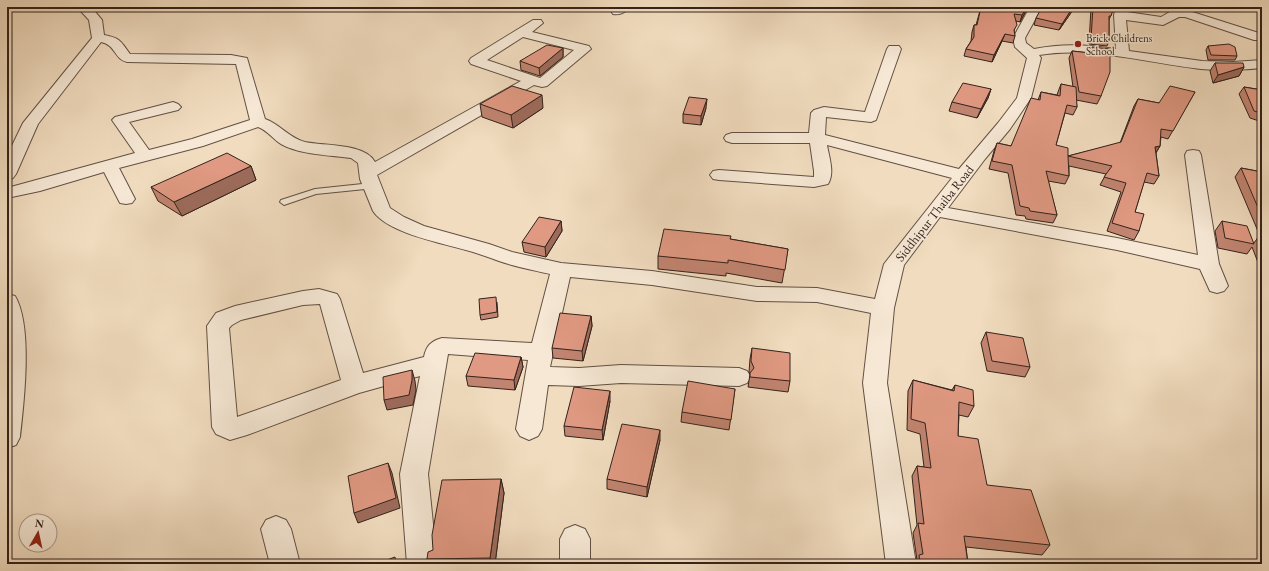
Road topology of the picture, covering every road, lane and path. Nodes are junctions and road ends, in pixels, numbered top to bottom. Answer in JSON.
{"nodes":[{"id":1,"x":83,"y":7,"type":"edge"},
{"id":2,"x":1036,"y":7,"type":"edge"},
{"id":3,"x":1184,"y":10,"type":"edge"},
{"id":4,"x":1121,"y":11,"type":"edge"},
{"id":5,"x":537,"y":23,"type":"dead end"},
{"id":6,"x":521,"y":33,"type":"junction"},
{"id":7,"x":1259,"y":37,"type":"dead end"},
{"id":8,"x":98,"y":38,"type":"junction"},
{"id":9,"x":894,"y":49,"type":"dead end"},
{"id":10,"x":1032,"y":53,"type":"junction"},
{"id":11,"x":1123,"y":53,"type":"junction"},
{"id":12,"x":1262,"y":64,"type":"edge"},
{"id":13,"x":539,"y":84,"type":"junction"},
{"id":14,"x":173,"y":107,"type":"dead end"},
{"id":15,"x":258,"y":122,"type":"junction"},
{"id":16,"x":732,"y":138,"type":"dead end"},
{"id":17,"x":817,"y":138,"type":"junction"},
{"id":18,"x":1193,"y":155,"type":"dead end"},
{"id":19,"x":145,"y":156,"type":"junction"},
{"id":20,"x":109,"y":165,"type":"junction"},
{"id":21,"x":7,"y":174,"type":"edge"},
{"id":22,"x":719,"y":175,"type":"dead end"},
{"id":23,"x":963,"y":175,"type":"junction"},
{"id":24,"x":370,"y":179,"type":"junction"},
{"id":25,"x":7,"y":193,"type":"edge"},
{"id":26,"x":126,"y":199,"type":"dead end"},
{"id":27,"x":284,"y":202,"type":"dead end"},
{"id":28,"x":936,"y":211,"type":"junction"},
{"id":29,"x":1209,"y":264,"type":"junction"},
{"id":30,"x":561,"y":270,"type":"junction"},
{"id":31,"x":1217,"y":286,"type":"dead end"},
{"id":32,"x":883,"y":308,"type":"junction"},
{"id":33,"x":9,"y":313,"type":"edge"},
{"id":34,"x":541,"y":352,"type":"junction"},
{"id":35,"x":433,"y":364,"type":"junction"},
{"id":36,"x":538,"y":376,"type":"junction"},
{"id":37,"x":739,"y":377,"type":"dead end"},
{"id":38,"x":354,"y":385,"type":"junction"},
{"id":39,"x":529,"y":429,"type":"dead end"},
{"id":40,"x":7,"y":437,"type":"edge"},
{"id":41,"x":276,"y":529,"type":"dead end"},
{"id":42,"x":285,"y":564,"type":"edge"},
{"id":43,"x":422,"y":564,"type":"edge"},
{"id":44,"x":901,"y":564,"type":"edge"}],
"edges":[{"from":1,"to":8,"type":"street"},
{"from":2,"to":10,"type":"street"},
{"from":3,"to":4,"type":"street"},
{"from":3,"to":7,"type":"street"},
{"from":4,"to":11,"type":"street"},
{"from":5,"to":6,"type":"street"},
{"from":6,"to":13,"type":"street"},
{"from":6,"to":13,"type":"street"},
{"from":8,"to":15,"type":"street"},
{"from":8,"to":21,"type":"street"},
{"from":9,"to":17,"type":"street"},
{"from":10,"to":11,"type":"street"},
{"from":10,"to":23,"type":"street","name":"Siddhipur Thaiba Road"},
{"from":11,"to":12,"type":"street"},
{"from":13,"to":24,"type":"street"},
{"from":14,"to":19,"type":"street"},
{"from":15,"to":19,"type":"street"},
{"from":15,"to":24,"type":"street"},
{"from":16,"to":17,"type":"street"},
{"from":17,"to":22,"type":"street"},
{"from":17,"to":23,"type":"street"},
{"from":18,"to":29,"type":"street"},
{"from":19,"to":20,"type":"street"},
{"from":20,"to":25,"type":"street"},
{"from":20,"to":26,"type":"street"},
{"from":23,"to":28,"type":"street","name":"Siddhipur Thaiba Road"},
{"from":24,"to":27,"type":"lane"},
{"from":24,"to":30,"type":"street"},
{"from":28,"to":29,"type":"street"},
{"from":28,"to":32,"type":"street","name":"Siddhipur Thaiba Road"},
{"from":29,"to":31,"type":"street"},
{"from":30,"to":32,"type":"street"},
{"from":30,"to":34,"type":"street"},
{"from":32,"to":44,"type":"street","name":"Siddhipur Thaiba Road"},
{"from":33,"to":40,"type":"street"},
{"from":34,"to":35,"type":"street"},
{"from":34,"to":36,"type":"street"},
{"from":35,"to":38,"type":"street"},
{"from":35,"to":43,"type":"street"},
{"from":36,"to":37,"type":"street"},
{"from":36,"to":39,"type":"street"},
{"from":38,"to":38,"type":"street"},
{"from":41,"to":42,"type":"street"}]}
